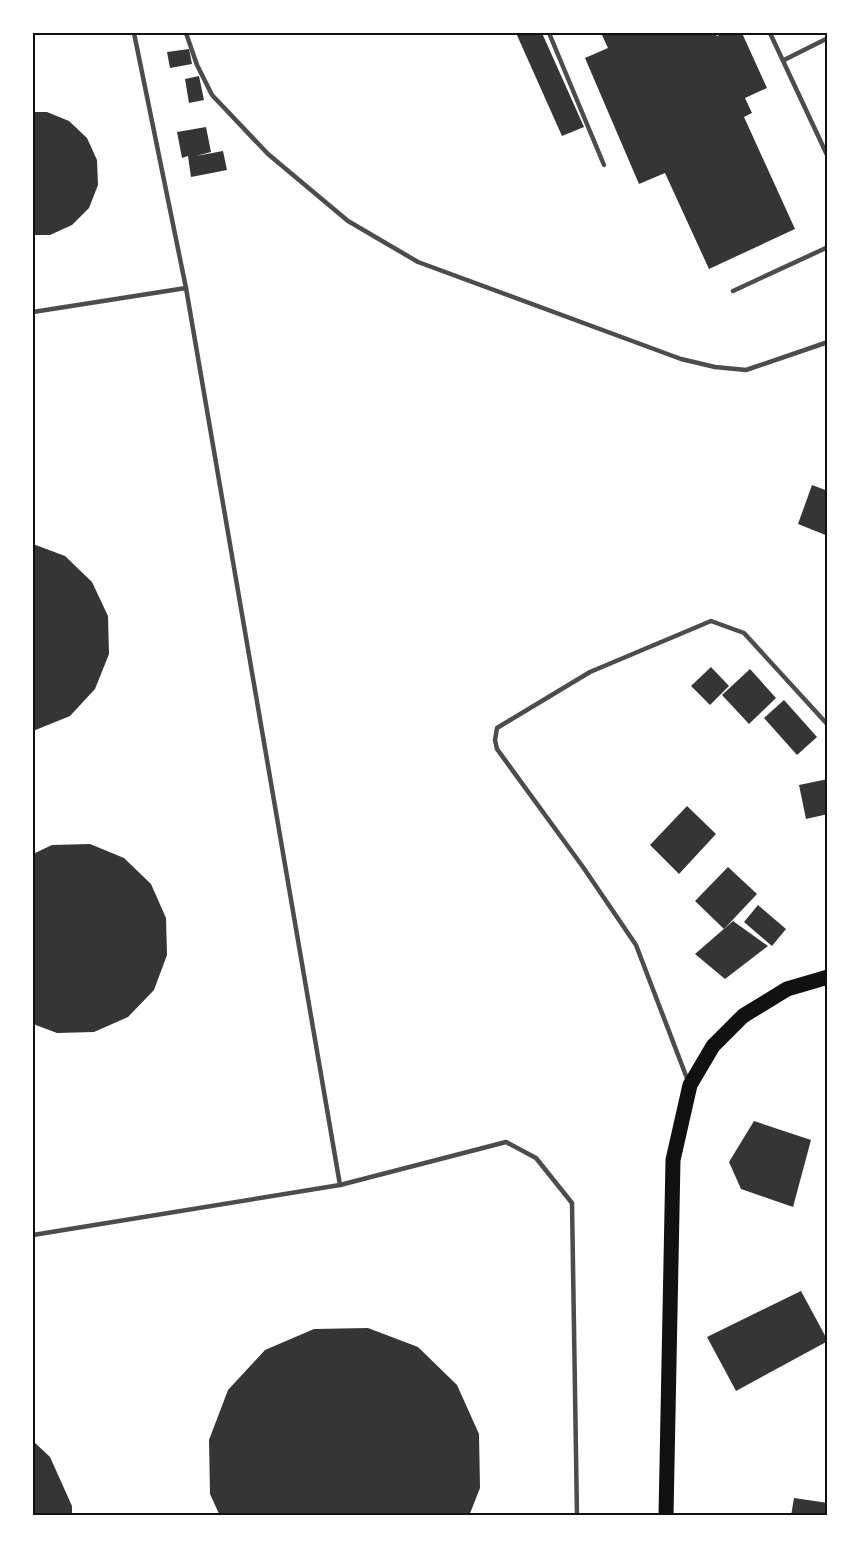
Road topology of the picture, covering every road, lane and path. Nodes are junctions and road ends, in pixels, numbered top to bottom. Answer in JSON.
{"nodes":[{"id":1,"x":134,"y":33,"type":"edge"},
{"id":2,"x":186,"y":33,"type":"edge"},
{"id":3,"x":549,"y":33,"type":"edge"},
{"id":4,"x":770,"y":33,"type":"edge"},
{"id":5,"x":828,"y":38,"type":"edge"},
{"id":6,"x":784,"y":60,"type":"junction"},
{"id":7,"x":828,"y":157,"type":"edge"},
{"id":8,"x":604,"y":165,"type":"dead end"},
{"id":9,"x":828,"y":248,"type":"edge"},
{"id":10,"x":186,"y":288,"type":"junction"},
{"id":11,"x":733,"y":291,"type":"dead end"},
{"id":12,"x":33,"y":312,"type":"edge"},
{"id":13,"x":828,"y":342,"type":"edge"},
{"id":14,"x":828,"y":725,"type":"edge"},
{"id":15,"x":828,"y":977,"type":"edge"},
{"id":16,"x":690,"y":1085,"type":"junction"},
{"id":17,"x":340,"y":1185,"type":"junction"},
{"id":18,"x":33,"y":1235,"type":"edge"},
{"id":19,"x":577,"y":1516,"type":"edge"},
{"id":20,"x":666,"y":1516,"type":"edge"}],
"edges":[{"from":1,"to":10,"type":"lane"},
{"from":2,"to":13,"type":"lane"},
{"from":3,"to":8,"type":"lane"},
{"from":4,"to":6,"type":"lane"},
{"from":5,"to":6,"type":"lane"},
{"from":6,"to":7,"type":"lane"},
{"from":9,"to":11,"type":"lane"},
{"from":10,"to":12,"type":"lane"},
{"from":10,"to":17,"type":"lane"},
{"from":14,"to":16,"type":"lane"},
{"from":15,"to":16,"type":"main road"},
{"from":16,"to":20,"type":"main road"},
{"from":17,"to":18,"type":"lane"},
{"from":17,"to":19,"type":"lane"}]}
